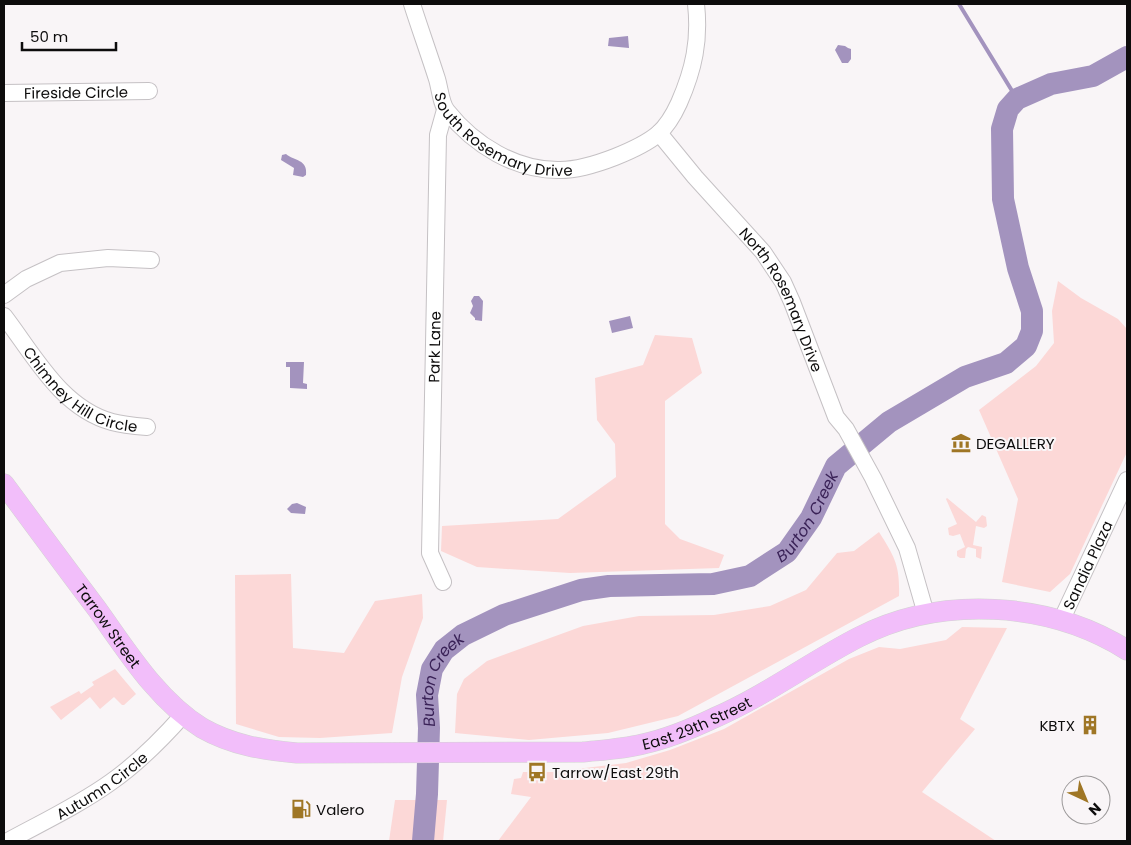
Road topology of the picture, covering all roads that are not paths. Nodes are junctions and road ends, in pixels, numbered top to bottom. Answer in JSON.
{"nodes":[{"id":1,"x":412,"y":4,"type":"edge"},
{"id":2,"x":696,"y":4,"type":"edge"},
{"id":3,"x":149,"y":92,"type":"dead end"},
{"id":4,"x":4,"y":93,"type":"edge"},
{"id":5,"x":445,"y":110,"type":"junction"},
{"id":6,"x":659,"y":133,"type":"junction"},
{"id":7,"x":151,"y":260,"type":"dead end"},
{"id":8,"x":4,"y":295,"type":"edge"},
{"id":9,"x":4,"y":316,"type":"edge"},
{"id":10,"x":147,"y":427,"type":"dead end"},
{"id":11,"x":1127,"y":480,"type":"edge"},
{"id":12,"x":4,"y":484,"type":"edge"},
{"id":13,"x":443,"y":582,"type":"dead end"},
{"id":14,"x":926,"y":614,"type":"junction"},
{"id":15,"x":1060,"y":621,"type":"junction"},
{"id":16,"x":1127,"y":650,"type":"edge"},
{"id":17,"x":184,"y":714,"type":"junction"},
{"id":18,"x":237,"y":743,"type":"joint"},
{"id":19,"x":8,"y":841,"type":"edge"}],
"edges":[{"from":1,"to":5,"type":"street","name":"South Rosemary Drive"},
{"from":2,"to":6,"type":"street"},
{"from":3,"to":4,"type":"street","name":"Fireside Circle"},
{"from":5,"to":6,"type":"street","name":"South Rosemary Drive"},
{"from":5,"to":13,"type":"street","name":"Park Lane"},
{"from":6,"to":14,"type":"street","name":"North Rosemary Drive"},
{"from":7,"to":8,"type":"street"},
{"from":9,"to":10,"type":"street","name":"Chimney Hill Circle"},
{"from":11,"to":15,"type":"street","name":"Sandia Plaza"},
{"from":12,"to":17,"type":"main road","name":"Tarrow Street"},
{"from":14,"to":15,"type":"main road","name":"East 29th Street"},
{"from":14,"to":18,"type":"main road","name":"East 29th Street"},
{"from":15,"to":16,"type":"main road","name":"East 29th Street"},
{"from":17,"to":18,"type":"main road","name":"Tarrow Street"},
{"from":17,"to":19,"type":"street","name":"Autumn Circle"}]}
